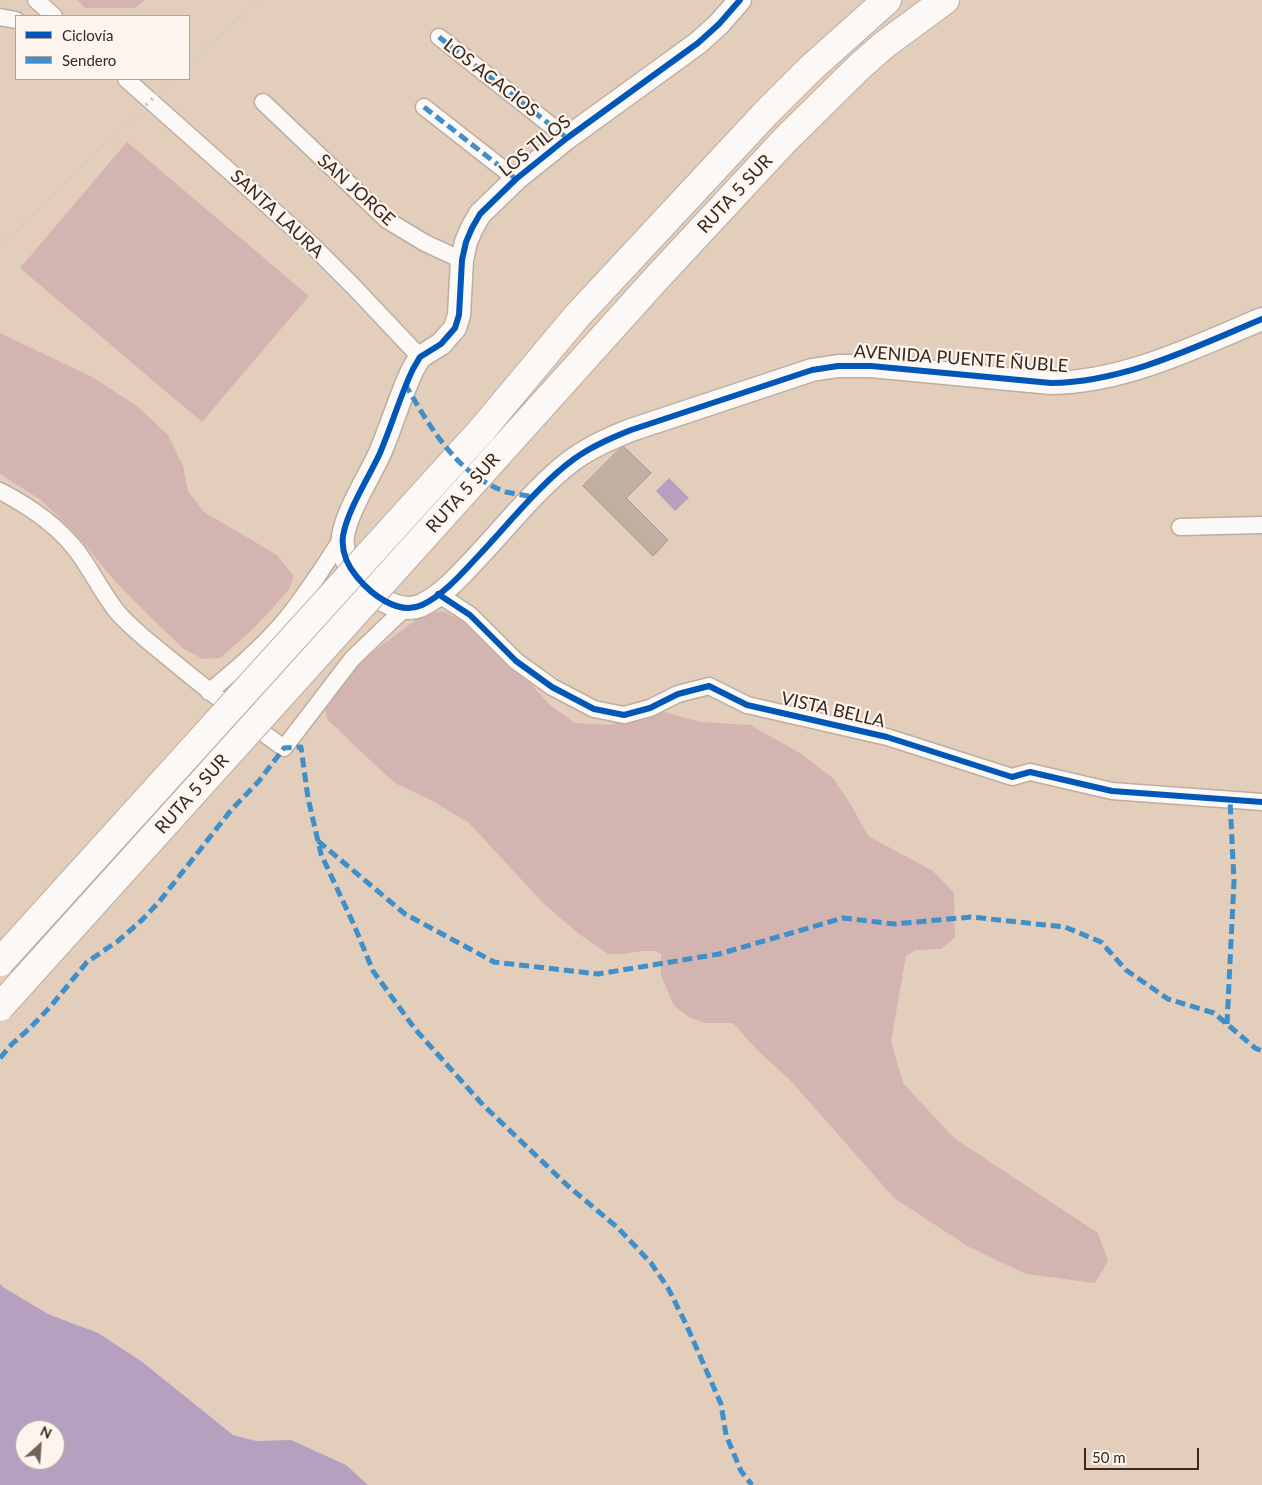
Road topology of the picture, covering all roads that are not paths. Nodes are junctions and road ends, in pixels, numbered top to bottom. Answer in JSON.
{"nodes":[{"id":1,"x":36,"y":0,"type":"edge"},
{"id":2,"x":887,"y":0,"type":"edge"},
{"id":3,"x":945,"y":0,"type":"edge"},
{"id":4,"x":736,"y":1,"type":"edge"},
{"id":5,"x":53,"y":15,"type":"edge"},
{"id":6,"x":0,"y":17,"type":"edge"},
{"id":7,"x":15,"y":20,"type":"edge"},
{"id":8,"x":439,"y":37,"type":"dead end"},
{"id":9,"x":127,"y":80,"type":"edge"},
{"id":10,"x":263,"y":102,"type":"dead end"},
{"id":11,"x":424,"y":106,"type":"dead end"},
{"id":12,"x":567,"y":138,"type":"junction"},
{"id":13,"x":516,"y":179,"type":"junction"},
{"id":14,"x":462,"y":260,"type":"junction"},
{"id":15,"x":1262,"y":319,"type":"edge"},
{"id":16,"x":420,"y":357,"type":"junction"},
{"id":17,"x":0,"y":491,"type":"edge"},
{"id":18,"x":1262,"y":525,"type":"edge"},
{"id":19,"x":1180,"y":527,"type":"dead end"},
{"id":20,"x":343,"y":537,"type":"junction"},
{"id":21,"x":438,"y":594,"type":"junction"},
{"id":22,"x":405,"y":608,"type":"junction"},
{"id":23,"x":209,"y":692,"type":"junction"},
{"id":24,"x":1262,"y":802,"type":"edge"},
{"id":25,"x":0,"y":962,"type":"edge"},
{"id":26,"x":0,"y":1007,"type":"edge"}],
"edges":[{"from":1,"to":5,"type":"street"},
{"from":2,"to":25,"type":"highway","name":"RUTA 5 SUR","bridge":true},
{"from":3,"to":26,"type":"highway","name":"RUTA 5 SUR","bridge":true},
{"from":4,"to":12,"type":"street","name":"LOS TILOS"},
{"from":6,"to":7,"type":"street"},
{"from":8,"to":12,"type":"street","name":"LOS ACACIOS"},
{"from":9,"to":16,"type":"street","name":"SANTA LAURA"},
{"from":10,"to":14,"type":"street","name":"SAN JORGE"},
{"from":11,"to":13,"type":"street"},
{"from":12,"to":13,"type":"street","name":"LOS TILOS"},
{"from":13,"to":14,"type":"street","name":"LOS TILOS"},
{"from":14,"to":16,"type":"street","name":"LOS TILOS"},
{"from":15,"to":21,"type":"street","name":"AVENIDA PUENTE ÑUBLE"},
{"from":16,"to":20,"type":"street"},
{"from":17,"to":23,"type":"street"},
{"from":18,"to":19,"type":"street"},
{"from":20,"to":22,"type":"street"},
{"from":20,"to":23,"type":"street"},
{"from":21,"to":22,"type":"street","name":"AVENIDA PUENTE ÑUBLE"},
{"from":21,"to":24,"type":"street","name":"VISTA BELLA"},
{"from":22,"to":23,"type":"street"}]}
